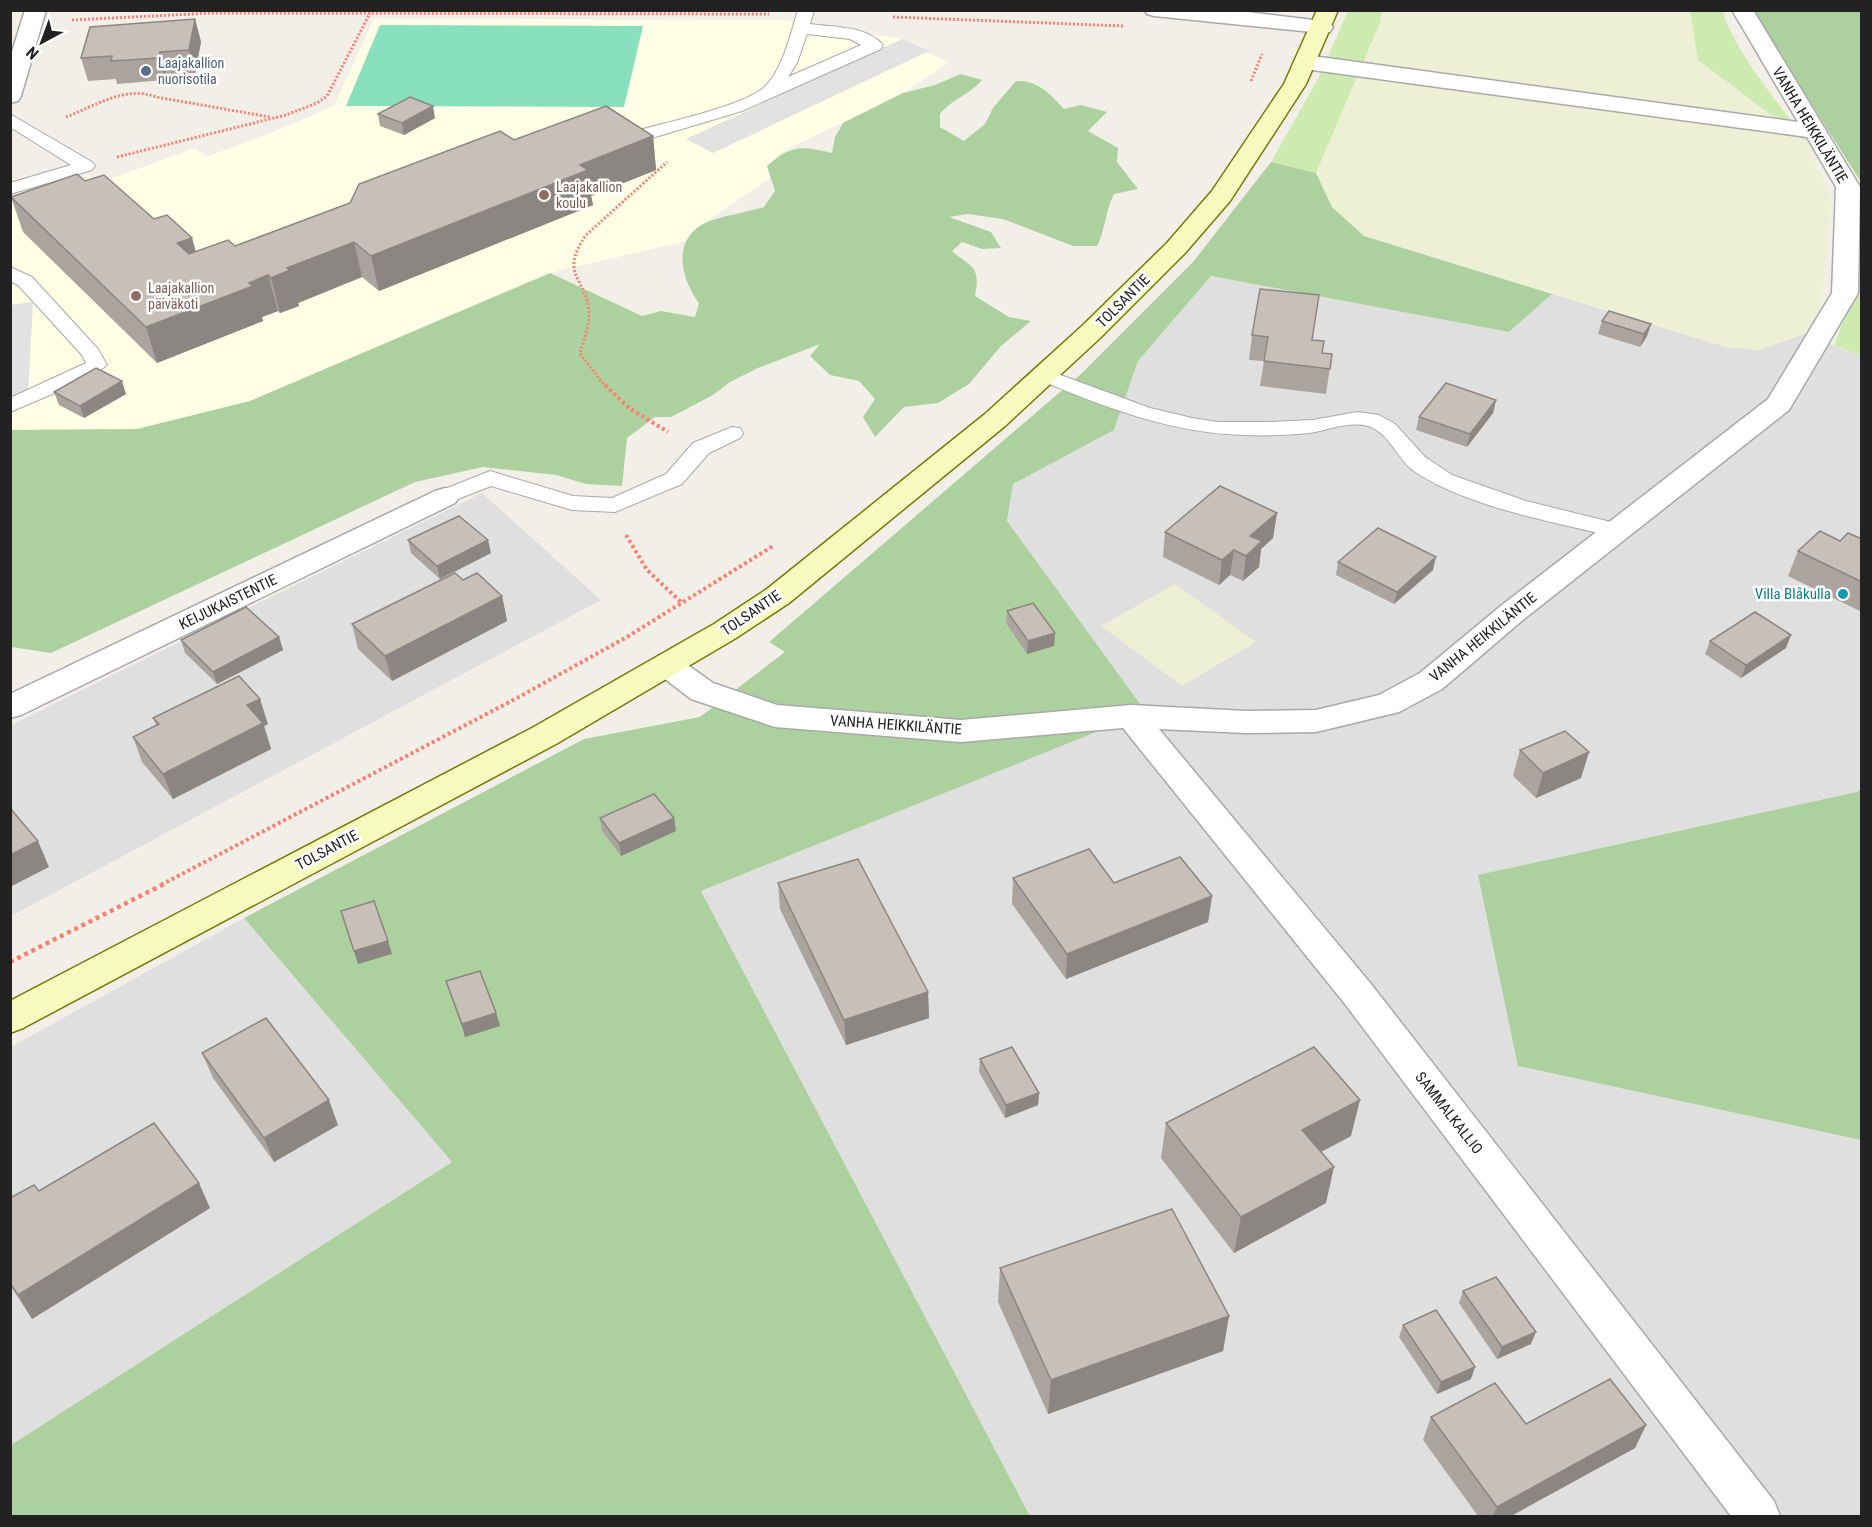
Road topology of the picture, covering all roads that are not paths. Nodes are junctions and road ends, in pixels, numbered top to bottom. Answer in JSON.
{"nodes":[{"id":1,"x":1154,"y":10,"type":"edge"},
{"id":2,"x":1742,"y":10,"type":"edge"},
{"id":3,"x":35,"y":16,"type":"edge"},
{"id":4,"x":803,"y":17,"type":"edge"},
{"id":5,"x":1325,"y":19,"type":"edge"},
{"id":6,"x":1305,"y":62,"type":"junction"},
{"id":7,"x":769,"y":92,"type":"junction"},
{"id":8,"x":10,"y":96,"type":"edge"},
{"id":9,"x":10,"y":119,"type":"edge"},
{"id":10,"x":1813,"y":131,"type":"junction"},
{"id":11,"x":646,"y":134,"type":"edge"},
{"id":12,"x":10,"y":189,"type":"edge"},
{"id":13,"x":10,"y":273,"type":"edge"},
{"id":14,"x":1044,"y":375,"type":"junction"},
{"id":15,"x":10,"y":406,"type":"edge"},
{"id":16,"x":732,"y":433,"type":"dead end"},
{"id":17,"x":445,"y":497,"type":"joint"},
{"id":18,"x":1619,"y":531,"type":"junction"},
{"id":19,"x":668,"y":665,"type":"junction"},
{"id":20,"x":10,"y":707,"type":"edge"},
{"id":21,"x":1131,"y":716,"type":"junction"},
{"id":22,"x":10,"y":1018,"type":"edge"},
{"id":23,"x":1758,"y":1516,"type":"edge"}],
"edges":[{"from":1,"to":5,"type":"street"},
{"from":2,"to":10,"type":"street","name":"VANHA HEIKKILÄNTIE"},
{"from":3,"to":8,"type":"street"},
{"from":4,"to":7,"type":"lane"},
{"from":4,"to":7,"type":"lane"},
{"from":5,"to":6,"type":"street","name":"TOLSANTIE"},
{"from":6,"to":10,"type":"street"},
{"from":6,"to":14,"type":"street","name":"TOLSANTIE"},
{"from":7,"to":11,"type":"lane"},
{"from":9,"to":12,"type":"lane"},
{"from":10,"to":18,"type":"street","name":"VANHA HEIKKILÄNTIE"},
{"from":13,"to":15,"type":"lane"},
{"from":14,"to":18,"type":"lane"},
{"from":14,"to":19,"type":"street","name":"TOLSANTIE"},
{"from":16,"to":17,"type":"lane"},
{"from":17,"to":20,"type":"street","name":"KEIJUKAISTENTIE"},
{"from":18,"to":21,"type":"street","name":"VANHA HEIKKILÄNTIE"},
{"from":19,"to":21,"type":"street","name":"VANHA HEIKKILÄNTIE"},
{"from":19,"to":22,"type":"street","name":"TOLSANTIE"},
{"from":21,"to":23,"type":"street","name":"SAMMALKALLIO"}]}
